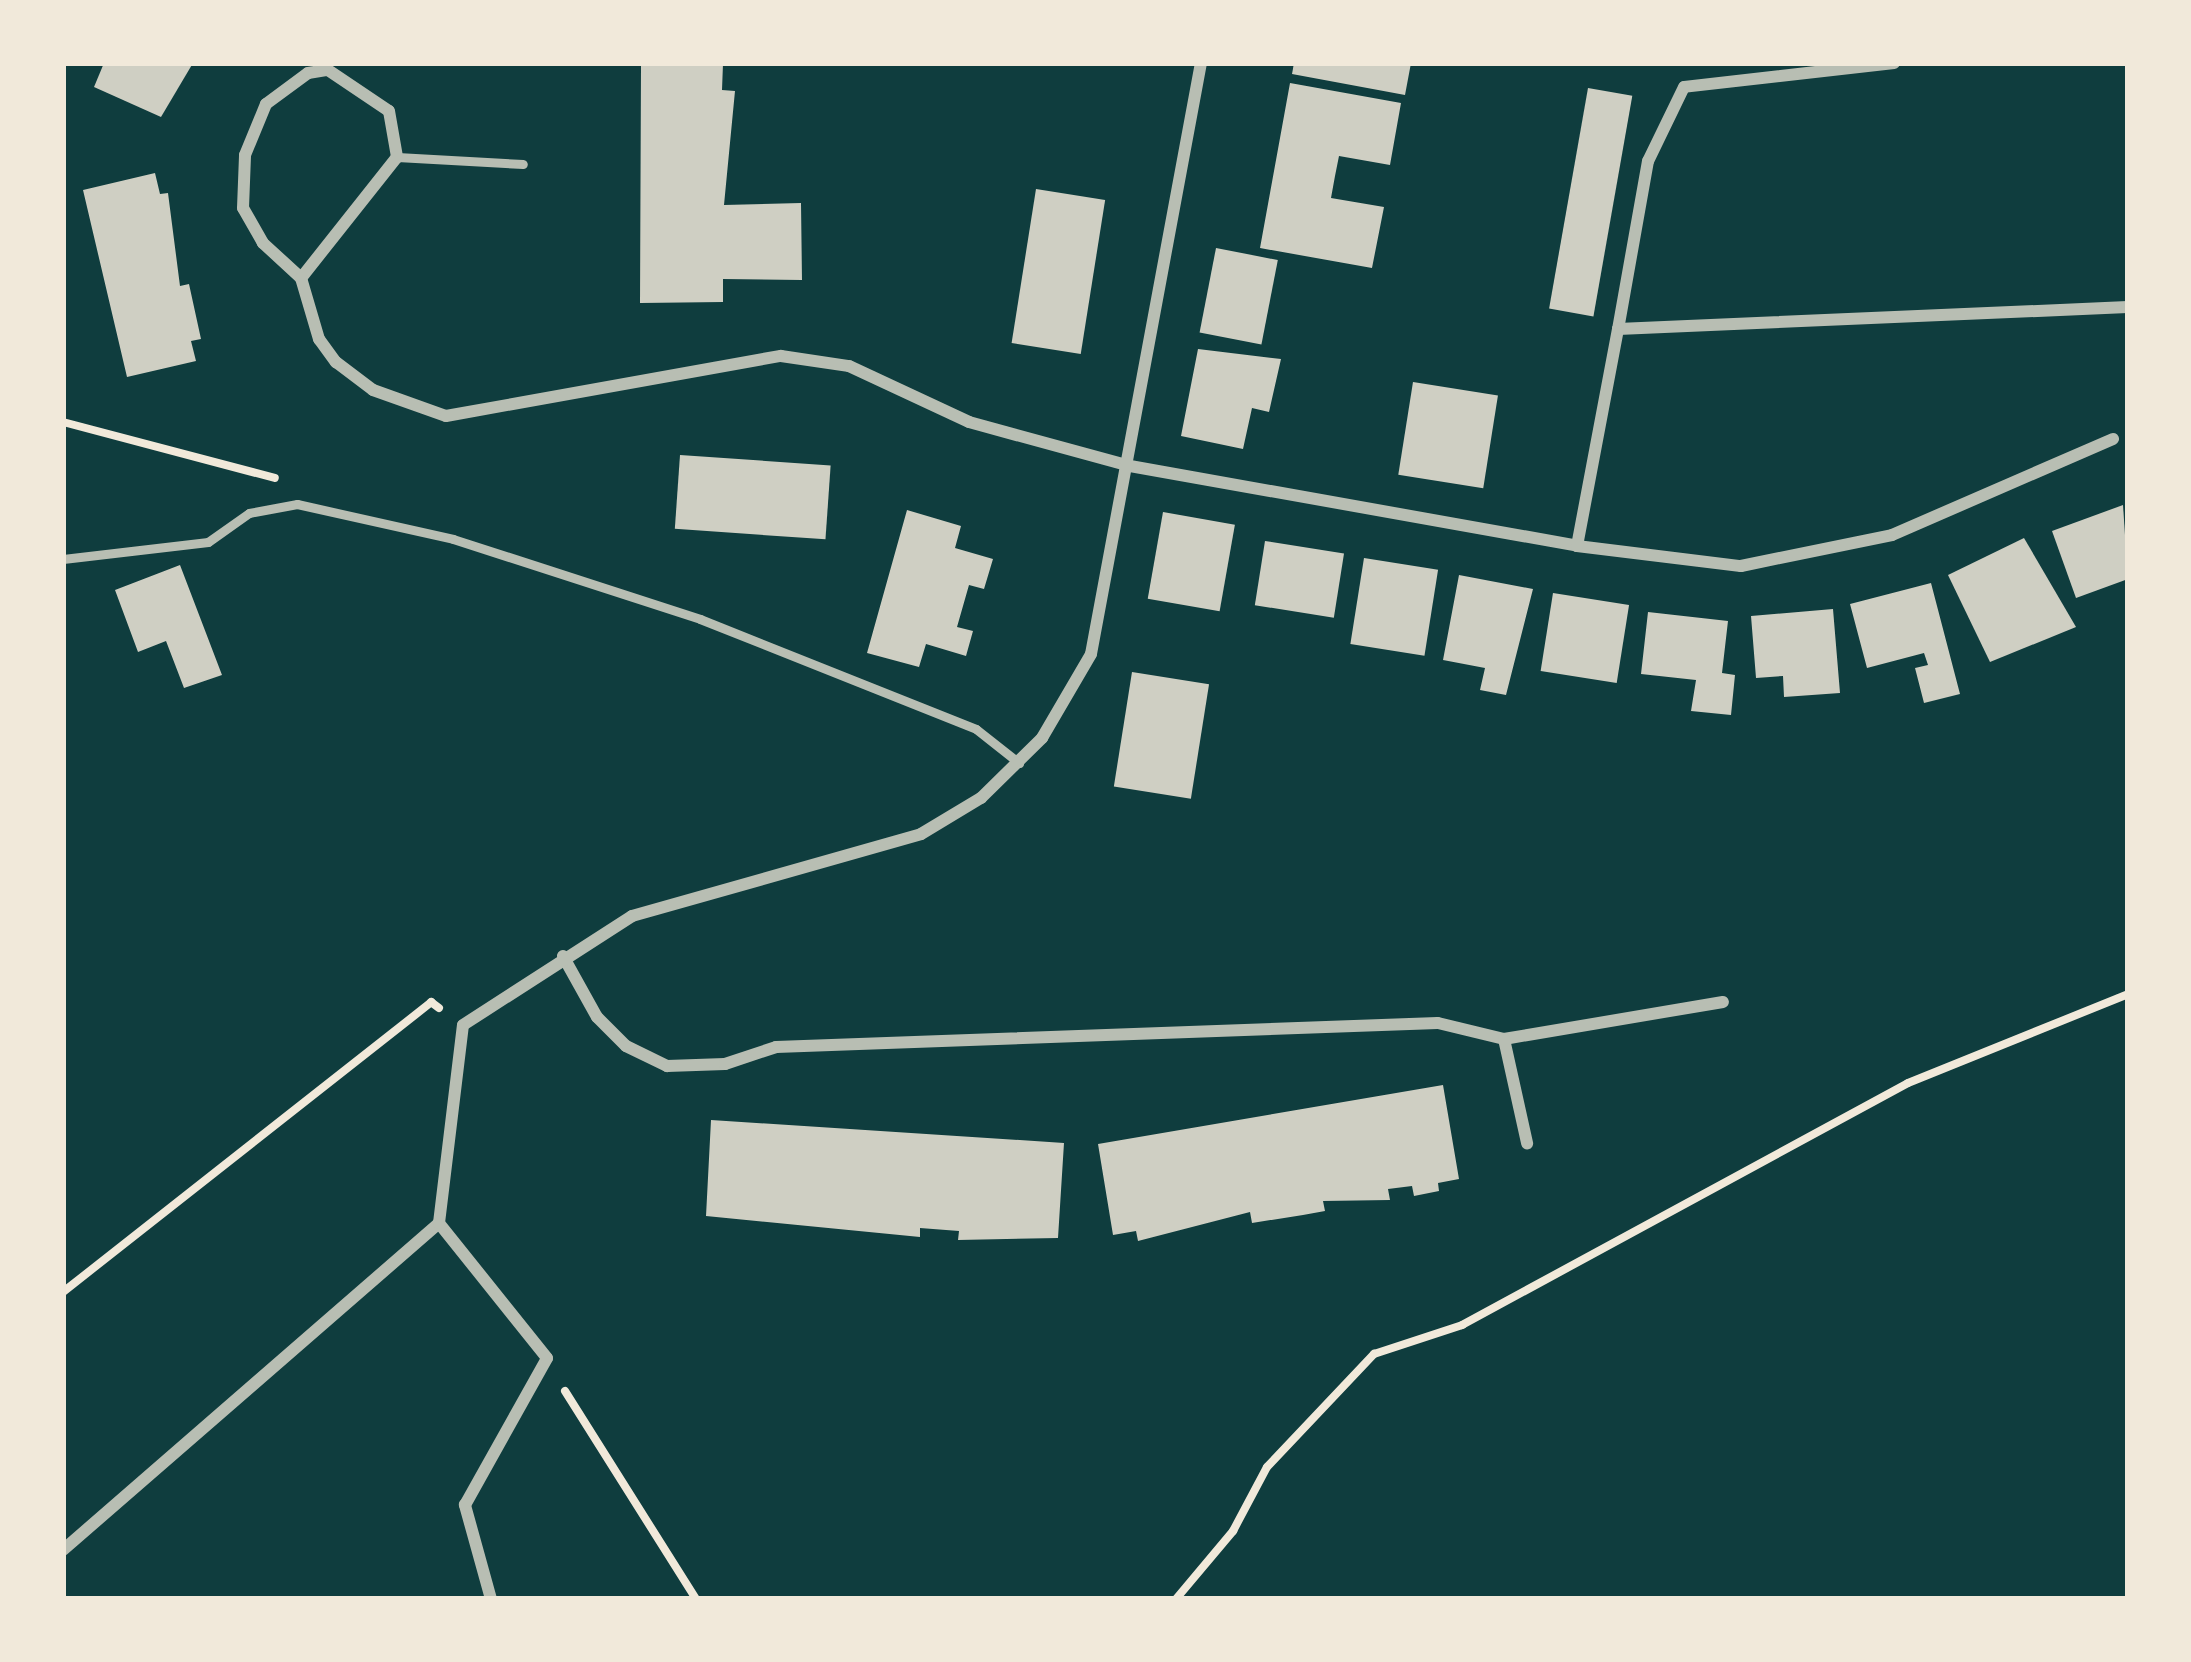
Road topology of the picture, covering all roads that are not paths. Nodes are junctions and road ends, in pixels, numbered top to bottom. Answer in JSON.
{"nodes":[{"id":1,"x":1201,"y":63,"type":"edge"},
{"id":2,"x":1894,"y":63,"type":"edge"},
{"id":3,"x":308,"y":68,"type":"edge"},
{"id":4,"x":397,"y":157,"type":"junction"},
{"id":5,"x":523,"y":164,"type":"dead end"},
{"id":6,"x":301,"y":278,"type":"junction"},
{"id":7,"x":2128,"y":307,"type":"edge"},
{"id":8,"x":1618,"y":329,"type":"junction"},
{"id":9,"x":2113,"y":439,"type":"dead end"},
{"id":10,"x":1130,"y":466,"type":"junction"},
{"id":11,"x":1577,"y":546,"type":"junction"},
{"id":12,"x":63,"y":559,"type":"edge"},
{"id":13,"x":1019,"y":764,"type":"junction"},
{"id":14,"x":563,"y":956,"type":"junction"},
{"id":15,"x":1723,"y":1002,"type":"dead end"},
{"id":16,"x":1504,"y":1039,"type":"junction"},
{"id":17,"x":1527,"y":1143,"type":"dead end"},
{"id":18,"x":439,"y":1223,"type":"junction"},
{"id":19,"x":63,"y":1550,"type":"edge"},
{"id":20,"x":491,"y":1599,"type":"edge"}],
"edges":[{"from":1,"to":10,"type":"street"},
{"from":2,"to":8,"type":"street"},
{"from":3,"to":4,"type":"street"},
{"from":3,"to":6,"type":"street"},
{"from":4,"to":5,"type":"lane"},
{"from":4,"to":6,"type":"street"},
{"from":6,"to":10,"type":"street"},
{"from":7,"to":8,"type":"street"},
{"from":8,"to":11,"type":"street"},
{"from":9,"to":11,"type":"street"},
{"from":10,"to":11,"type":"street"},
{"from":10,"to":13,"type":"street"},
{"from":12,"to":13,"type":"lane"},
{"from":13,"to":14,"type":"street"},
{"from":14,"to":16,"type":"street"},
{"from":14,"to":18,"type":"street"},
{"from":15,"to":16,"type":"street"},
{"from":16,"to":17,"type":"street"},
{"from":18,"to":19,"type":"street"},
{"from":18,"to":20,"type":"street"}]}
